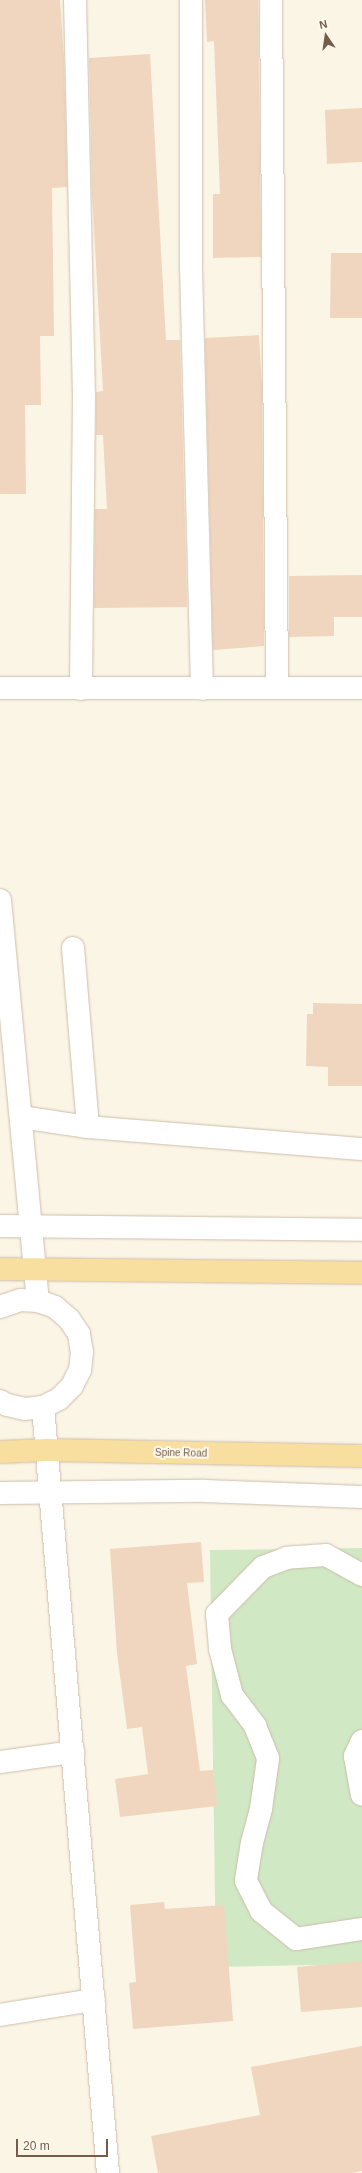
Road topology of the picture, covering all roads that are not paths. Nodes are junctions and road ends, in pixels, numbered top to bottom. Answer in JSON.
{"nodes":[{"id":1,"x":75,"y":0,"type":"edge"},
{"id":2,"x":192,"y":0,"type":"edge"},
{"id":3,"x":271,"y":0,"type":"edge"},
{"id":4,"x":0,"y":688,"type":"edge"},
{"id":5,"x":277,"y":688,"type":"junction"},
{"id":6,"x":362,"y":688,"type":"edge"},
{"id":7,"x":81,"y":689,"type":"junction"},
{"id":8,"x":202,"y":689,"type":"junction"},
{"id":9,"x":0,"y":900,"type":"edge"},
{"id":10,"x":73,"y":948,"type":"dead end"},
{"id":11,"x":6,"y":1023,"type":"edge"},
{"id":12,"x":21,"y":1117,"type":"junction"},
{"id":13,"x":88,"y":1127,"type":"junction"},
{"id":14,"x":362,"y":1149,"type":"edge"},
{"id":15,"x":0,"y":1226,"type":"edge"},
{"id":16,"x":30,"y":1226,"type":"junction"},
{"id":17,"x":362,"y":1230,"type":"edge"},
{"id":18,"x":35,"y":1268,"type":"junction"},
{"id":19,"x":0,"y":1269,"type":"edge"},
{"id":20,"x":362,"y":1274,"type":"edge"},
{"id":21,"x":38,"y":1301,"type":"junction"},
{"id":22,"x":0,"y":1307,"type":"edge"},
{"id":23,"x":0,"y":1401,"type":"edge"},
{"id":24,"x":43,"y":1407,"type":"junction"},
{"id":25,"x":47,"y":1450,"type":"junction"},
{"id":26,"x":0,"y":1452,"type":"edge"},
{"id":27,"x":362,"y":1456,"type":"edge"},
{"id":28,"x":50,"y":1492,"type":"junction"},
{"id":29,"x":0,"y":1493,"type":"edge"},
{"id":30,"x":362,"y":1497,"type":"edge"},
{"id":31,"x":362,"y":1575,"type":"edge"},
{"id":32,"x":362,"y":1741,"type":"edge"},
{"id":33,"x":73,"y":1752,"type":"junction"},
{"id":34,"x":0,"y":1762,"type":"edge"},
{"id":35,"x":362,"y":1794,"type":"edge"},
{"id":36,"x":362,"y":1929,"type":"edge"},
{"id":37,"x":94,"y":2000,"type":"junction"},
{"id":38,"x":0,"y":2014,"type":"edge"},
{"id":39,"x":108,"y":2173,"type":"edge"}],
"edges":[{"from":1,"to":7,"type":"street"},
{"from":2,"to":8,"type":"street"},
{"from":3,"to":5,"type":"street"},
{"from":4,"to":7,"type":"street"},
{"from":5,"to":6,"type":"street"},
{"from":5,"to":8,"type":"street"},
{"from":7,"to":8,"type":"street"},
{"from":9,"to":11,"type":"street"},
{"from":10,"to":13,"type":"street"},
{"from":11,"to":12,"type":"street"},
{"from":12,"to":13,"type":"street"},
{"from":12,"to":16,"type":"street"},
{"from":13,"to":14,"type":"street"},
{"from":15,"to":16,"type":"street"},
{"from":16,"to":17,"type":"street"},
{"from":16,"to":18,"type":"street"},
{"from":18,"to":19,"type":"main road"},
{"from":18,"to":20,"type":"main road"},
{"from":18,"to":21,"type":"street"},
{"from":21,"to":22,"type":"street"},
{"from":21,"to":24,"type":"street"},
{"from":23,"to":24,"type":"street"},
{"from":24,"to":25,"type":"street"},
{"from":25,"to":26,"type":"main road","name":"Spine Road"},
{"from":25,"to":27,"type":"main road","name":"Spine Road"},
{"from":25,"to":28,"type":"street"},
{"from":28,"to":29,"type":"street"},
{"from":28,"to":30,"type":"street"},
{"from":28,"to":33,"type":"street"},
{"from":31,"to":36,"type":"street"},
{"from":32,"to":35,"type":"street"},
{"from":33,"to":34,"type":"street"},
{"from":33,"to":37,"type":"street"},
{"from":37,"to":38,"type":"street"},
{"from":37,"to":39,"type":"street"}]}
